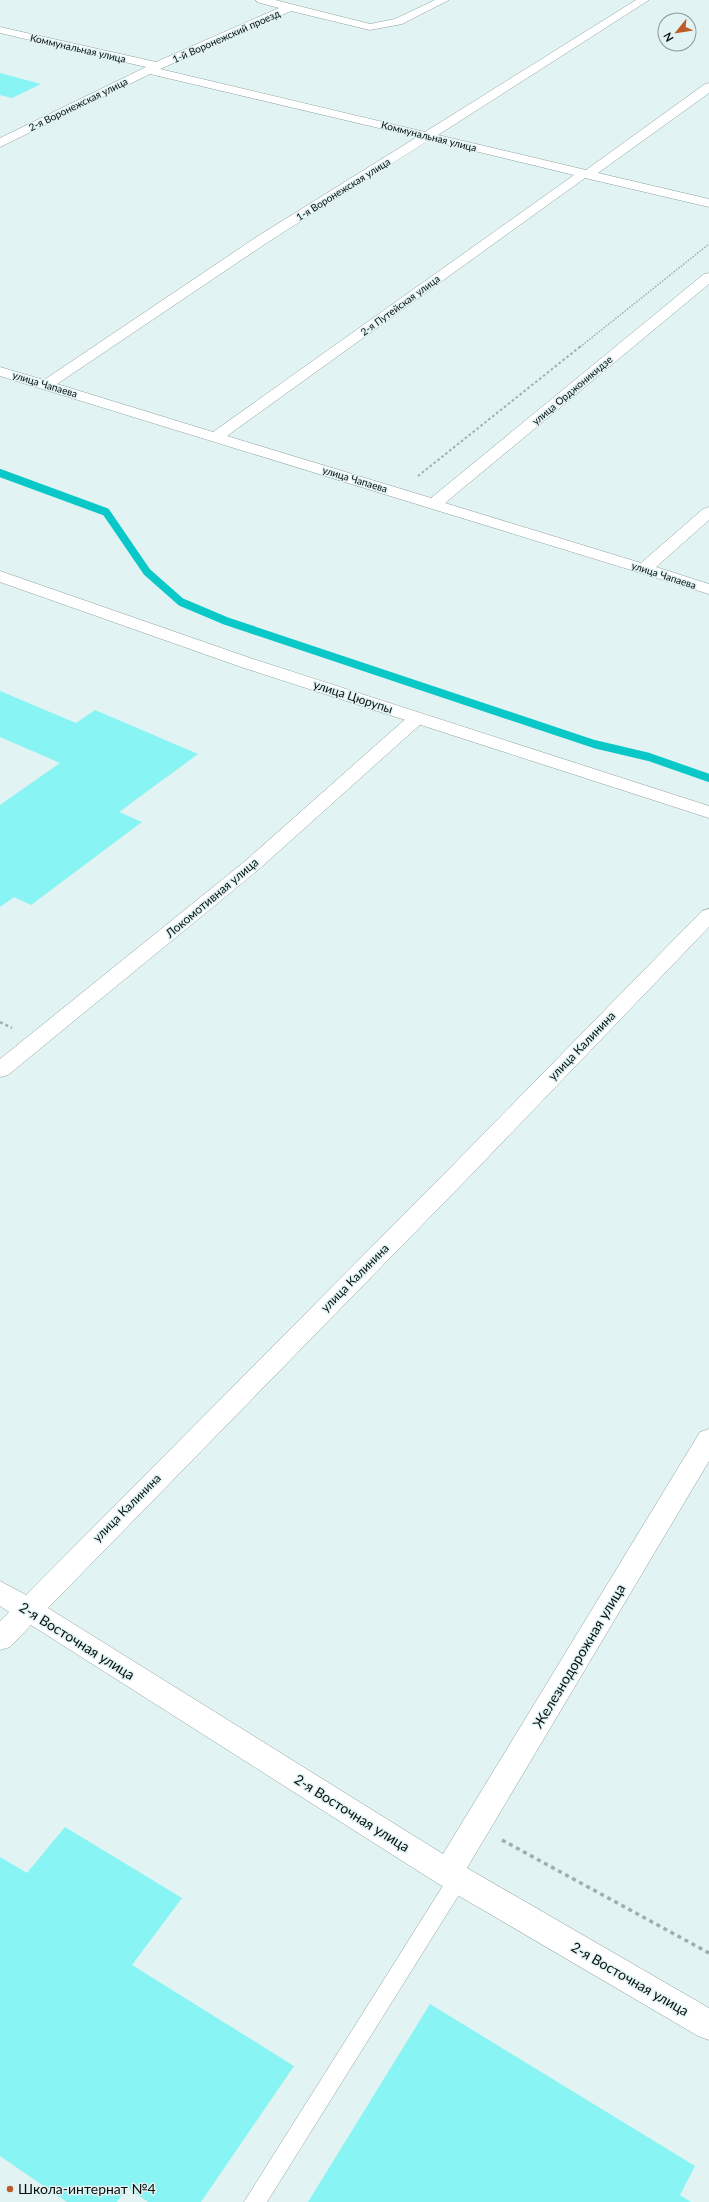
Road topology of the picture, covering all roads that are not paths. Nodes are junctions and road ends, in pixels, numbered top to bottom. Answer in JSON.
{"nodes":[{"id":1,"x":262,"y":0,"type":"edge"},
{"id":2,"x":444,"y":0,"type":"edge"},
{"id":3,"x":644,"y":0,"type":"edge"},
{"id":4,"x":290,"y":7,"type":"junction"},
{"id":5,"x":0,"y":30,"type":"edge"},
{"id":6,"x":153,"y":68,"type":"junction"},
{"id":7,"x":709,"y":87,"type":"edge"},
{"id":8,"x":429,"y":135,"type":"junction"},
{"id":9,"x":0,"y":143,"type":"edge"},
{"id":10,"x":585,"y":174,"type":"junction"},
{"id":11,"x":709,"y":203,"type":"edge"},
{"id":12,"x":709,"y":276,"type":"edge"},
{"id":13,"x":0,"y":371,"type":"edge"},
{"id":14,"x":46,"y":385,"type":"junction"},
{"id":15,"x":217,"y":436,"type":"junction"},
{"id":16,"x":434,"y":504,"type":"junction"},
{"id":17,"x":709,"y":512,"type":"edge"},
{"id":18,"x":644,"y":569,"type":"junction"},
{"id":19,"x":0,"y":576,"type":"edge"},
{"id":20,"x":709,"y":589,"type":"edge"},
{"id":21,"x":417,"y":718,"type":"junction"},
{"id":22,"x":709,"y":812,"type":"edge"},
{"id":23,"x":709,"y":915,"type":"edge"},
{"id":24,"x":0,"y":1070,"type":"edge"},
{"id":25,"x":709,"y":1439,"type":"edge"},
{"id":26,"x":0,"y":1592,"type":"edge"},
{"id":27,"x":27,"y":1609,"type":"junction"},
{"id":28,"x":0,"y":1638,"type":"edge"},
{"id":29,"x":453,"y":1876,"type":"junction"},
{"id":30,"x":709,"y":2025,"type":"edge"},
{"id":31,"x":255,"y":2202,"type":"edge"}],
"edges":[{"from":1,"to":4,"type":"street","name":"1-й Воронежский проезд"},
{"from":2,"to":4,"type":"street"},
{"from":3,"to":8,"type":"street","name":"1-я Воронежская улица"},
{"from":4,"to":6,"type":"street","name":"1-й Воронежский проезд"},
{"from":5,"to":6,"type":"street","name":"Коммунальная улица"},
{"from":6,"to":8,"type":"street","name":"Коммунальная улица"},
{"from":6,"to":9,"type":"street","name":"2-я Воронежская улица"},
{"from":7,"to":10,"type":"street","name":"2-я Путейская улица"},
{"from":8,"to":10,"type":"street","name":"Коммунальная улица"},
{"from":8,"to":14,"type":"street","name":"1-я Воронежская улица"},
{"from":10,"to":11,"type":"street","name":"Коммунальная улица"},
{"from":10,"to":15,"type":"street","name":"2-я Путейская улица"},
{"from":12,"to":16,"type":"street","name":"улица Орджоникидзе"},
{"from":13,"to":14,"type":"street","name":"улица Чапаева"},
{"from":14,"to":15,"type":"street","name":"улица Чапаева"},
{"from":15,"to":16,"type":"street","name":"улица Чапаева"},
{"from":16,"to":18,"type":"street","name":"улица Чапаева"},
{"from":17,"to":18,"type":"street"},
{"from":18,"to":20,"type":"street","name":"улица Чапаева"},
{"from":19,"to":21,"type":"street","name":"улица Цюрупы"},
{"from":21,"to":22,"type":"street","name":"улица Цюрупы"},
{"from":21,"to":24,"type":"street","name":"Локомотивная улица"},
{"from":23,"to":27,"type":"street","name":"улица Калинина"},
{"from":25,"to":29,"type":"street","name":"Железнодорожная улица"},
{"from":26,"to":27,"type":"street","name":"2-я Восточная улица"},
{"from":27,"to":28,"type":"street","name":"улица Калинина"},
{"from":27,"to":29,"type":"street","name":"2-я Восточная улица"},
{"from":29,"to":30,"type":"street","name":"2-я Восточная улица"},
{"from":29,"to":31,"type":"lane"}]}
